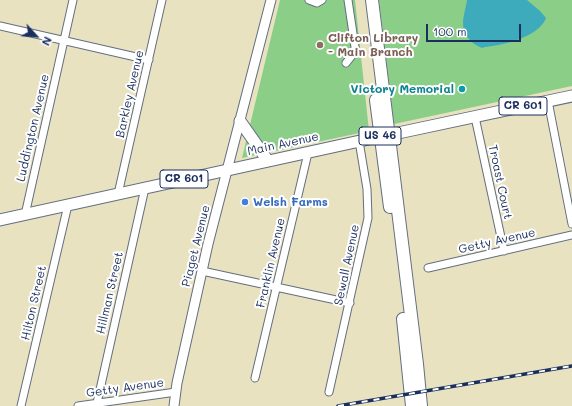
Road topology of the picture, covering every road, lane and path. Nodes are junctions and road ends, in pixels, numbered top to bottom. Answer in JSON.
{"nodes":[{"id":1,"x":73,"y":0,"type":"edge"},
{"id":2,"x":162,"y":0,"type":"edge"},
{"id":3,"x":272,"y":0,"type":"edge"},
{"id":4,"x":309,"y":0,"type":"edge"},
{"id":5,"x":322,"y":0,"type":"edge"},
{"id":6,"x":348,"y":0,"type":"edge"},
{"id":7,"x":364,"y":0,"type":"edge"},
{"id":8,"x":372,"y":0,"type":"edge"},
{"id":9,"x":0,"y":26,"type":"edge"},
{"id":10,"x":64,"y":41,"type":"junction"},
{"id":11,"x":148,"y":60,"type":"junction"},
{"id":12,"x":346,"y":63,"type":"dead end"},
{"id":13,"x":572,"y":96,"type":"edge"},
{"id":14,"x":548,"y":101,"type":"junction"},
{"id":15,"x":475,"y":117,"type":"junction"},
{"id":16,"x":240,"y":121,"type":"junction"},
{"id":17,"x":364,"y":140,"type":"junction"},
{"id":18,"x":308,"y":152,"type":"junction"},
{"id":19,"x":268,"y":161,"type":"junction"},
{"id":20,"x":228,"y":170,"type":"junction"},
{"id":21,"x":145,"y":188,"type":"junction"},
{"id":22,"x":118,"y":194,"type":"junction"},
{"id":23,"x":68,"y":205,"type":"junction"},
{"id":24,"x":25,"y":214,"type":"junction"},
{"id":25,"x":0,"y":220,"type":"edge"},
{"id":26,"x":572,"y":224,"type":"edge"},
{"id":27,"x":572,"y":234,"type":"edge"},
{"id":28,"x":504,"y":251,"type":"junction"},
{"id":29,"x":428,"y":268,"type":"dead end"},
{"id":30,"x":202,"y":271,"type":"junction"},
{"id":31,"x":276,"y":287,"type":"junction"},
{"id":32,"x":350,"y":303,"type":"junction"},
{"id":33,"x":255,"y":378,"type":"dead end"},
{"id":34,"x":176,"y":392,"type":"junction"},
{"id":35,"x":329,"y":392,"type":"dead end"},
{"id":36,"x":97,"y":403,"type":"junction"},
{"id":37,"x":21,"y":406,"type":"edge"},
{"id":38,"x":78,"y":406,"type":"edge"},
{"id":39,"x":174,"y":406,"type":"edge"},
{"id":40,"x":412,"y":406,"type":"edge"},
{"id":41,"x":421,"y":406,"type":"edge"}],
"edges":[{"from":1,"to":10,"type":"street","name":"Luddington Avenue"},
{"from":2,"to":11,"type":"street","name":"Barkley Avenue"},
{"from":3,"to":16,"type":"street","name":"Piaget Avenue"},
{"from":4,"to":5,"type":"street"},
{"from":6,"to":12,"type":"street"},
{"from":7,"to":40,"type":"highway","number":"US 46"},
{"from":8,"to":41,"type":"highway","number":"US 46"},
{"from":9,"to":10,"type":"street"},
{"from":10,"to":11,"type":"street"},
{"from":10,"to":24,"type":"street","name":"Luddington Avenue"},
{"from":11,"to":22,"type":"street","name":"Barkley Avenue"},
{"from":13,"to":14,"type":"main road","name":"Main Avenue","number":"CR 601"},
{"from":14,"to":15,"type":"main road","name":"Main Avenue","number":"CR 601"},
{"from":14,"to":26,"type":"street"},
{"from":15,"to":17,"type":"main road","name":"Main Avenue","number":"CR 601","bridge":true},
{"from":15,"to":28,"type":"street","name":"Troast Court"},
{"from":16,"to":19,"type":"main road"},
{"from":16,"to":20,"type":"street","name":"Piaget Avenue"},
{"from":17,"to":18,"type":"main road","name":"Main Avenue","number":"CR 601"},
{"from":17,"to":32,"type":"street","name":"Sewall Avenue"},
{"from":18,"to":19,"type":"main road","name":"Main Avenue","number":"CR 601"},
{"from":18,"to":31,"type":"street","name":"Franklin Avenue"},
{"from":19,"to":20,"type":"main road","name":"Main Avenue","number":"CR 601"},
{"from":20,"to":21,"type":"main road","name":"Main Avenue","number":"CR 601"},
{"from":20,"to":30,"type":"street","name":"Piaget Avenue"},
{"from":21,"to":22,"type":"main road","name":"Main Avenue","number":"CR 601"},
{"from":21,"to":36,"type":"street","name":"Hillman Street"},
{"from":22,"to":23,"type":"main road","name":"Main Avenue","number":"CR 601"},
{"from":23,"to":24,"type":"main road","name":"Main Avenue","number":"CR 601"},
{"from":23,"to":37,"type":"street","name":"Hilton Street"},
{"from":24,"to":25,"type":"main road","name":"Main Avenue","number":"CR 601"},
{"from":27,"to":28,"type":"street","name":"Getty Avenue"},
{"from":28,"to":29,"type":"street","name":"Getty Avenue"},
{"from":30,"to":31,"type":"street"},
{"from":30,"to":34,"type":"street","name":"Piaget Avenue"},
{"from":31,"to":32,"type":"street"},
{"from":31,"to":33,"type":"street","name":"Franklin Avenue"},
{"from":32,"to":35,"type":"street","name":"Sewall Avenue"},
{"from":34,"to":36,"type":"street","name":"Getty Avenue"},
{"from":34,"to":39,"type":"street","name":"Piaget Avenue"},
{"from":36,"to":38,"type":"street","name":"Getty Avenue"}]}
